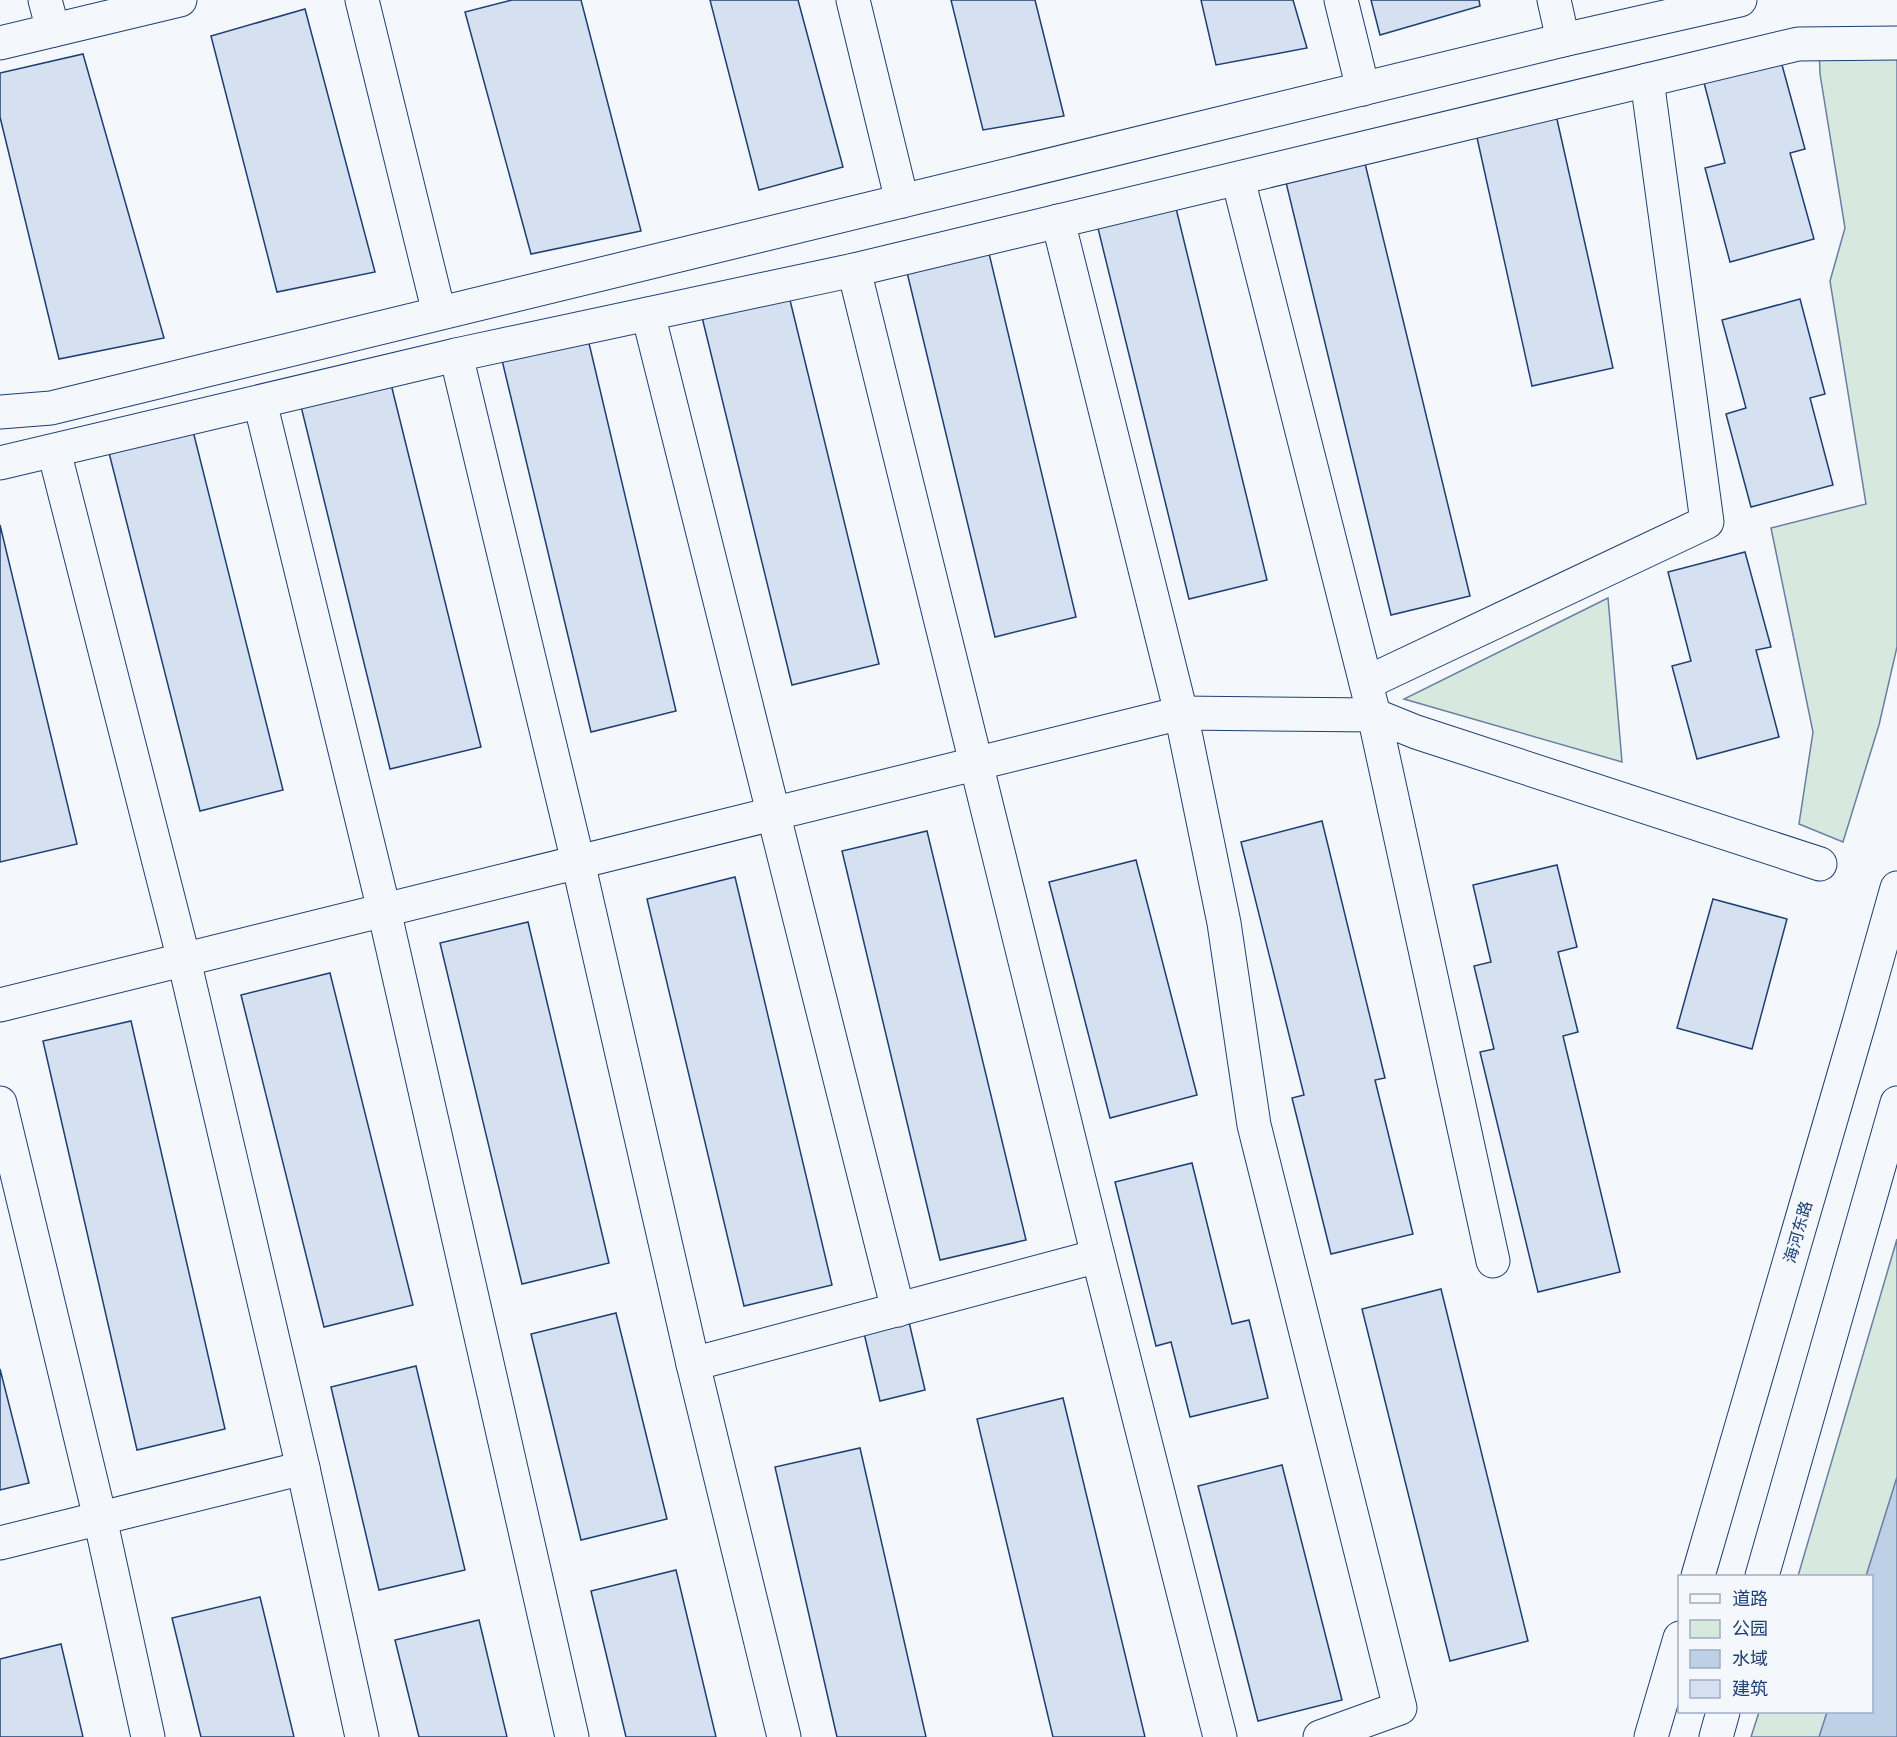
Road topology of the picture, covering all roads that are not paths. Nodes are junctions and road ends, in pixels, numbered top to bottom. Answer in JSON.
{"nodes":[{"id":1,"x":180,"y":0,"type":"edge"},
{"id":2,"x":362,"y":0,"type":"edge"},
{"id":3,"x":854,"y":0,"type":"edge"},
{"id":4,"x":1341,"y":0,"type":"edge"},
{"id":5,"x":1554,"y":0,"type":"edge"},
{"id":6,"x":1740,"y":0,"type":"edge"},
{"id":7,"x":49,"y":15,"type":"edge"},
{"id":8,"x":1563,"y":40,"type":"junction"},
{"id":9,"x":0,"y":43,"type":"edge"},
{"id":10,"x":1897,"y":43,"type":"edge"},
{"id":11,"x":1647,"y":80,"type":"junction"},
{"id":12,"x":1363,"y":89,"type":"junction"},
{"id":13,"x":1238,"y":179,"type":"junction"},
{"id":14,"x":902,"y":201,"type":"junction"},
{"id":15,"x":1058,"y":221,"type":"junction"},
{"id":16,"x":854,"y":270,"type":"junction"},
{"id":17,"x":439,"y":314,"type":"junction"},
{"id":18,"x":648,"y":314,"type":"junction"},
{"id":19,"x":456,"y":355,"type":"junction"},
{"id":20,"x":260,"y":402,"type":"junction"},
{"id":21,"x":0,"y":412,"type":"edge"},
{"id":22,"x":54,"y":451,"type":"junction"},
{"id":23,"x":0,"y":463,"type":"edge"},
{"id":24,"x":1366,"y":683,"type":"junction"},
{"id":25,"x":1181,"y":713,"type":"junction"},
{"id":26,"x":1374,"y":715,"type":"junction"},
{"id":27,"x":977,"y":764,"type":"junction"},
{"id":28,"x":773,"y":814,"type":"junction"},
{"id":29,"x":578,"y":862,"type":"junction"},
{"id":30,"x":1820,"y":864,"type":"dead end"},
{"id":31,"x":1897,"y":888,"type":"edge"},
{"id":32,"x":384,"y":910,"type":"junction"},
{"id":33,"x":184,"y":960,"type":"junction"},
{"id":34,"x":0,"y":1005,"type":"edge"},
{"id":35,"x":0,"y":1103,"type":"edge"},
{"id":36,"x":1897,"y":1103,"type":"edge"},
{"id":37,"x":1098,"y":1256,"type":"junction"},
{"id":38,"x":1493,"y":1261,"type":"dead end"},
{"id":39,"x":898,"y":1310,"type":"junction"},
{"id":40,"x":693,"y":1364,"type":"junction"},
{"id":41,"x":303,"y":1468,"type":"junction"},
{"id":42,"x":100,"y":1518,"type":"junction"},
{"id":43,"x":0,"y":1543,"type":"edge"},
{"id":44,"x":1698,"y":1575,"type":"edge"},
{"id":45,"x":1762,"y":1575,"type":"edge"},
{"id":46,"x":1678,"y":1645,"type":"edge"},
{"id":47,"x":1724,"y":1713,"type":"edge"},
{"id":48,"x":148,"y":1737,"type":"edge"},
{"id":49,"x":362,"y":1737,"type":"edge"},
{"id":50,"x":572,"y":1737,"type":"edge"},
{"id":51,"x":784,"y":1737,"type":"edge"},
{"id":52,"x":1220,"y":1737,"type":"edge"},
{"id":53,"x":1320,"y":1737,"type":"edge"},
{"id":54,"x":1651,"y":1737,"type":"edge"},
{"id":55,"x":1716,"y":1737,"type":"edge"}],
"edges":[{"from":1,"to":7,"type":"street"},
{"from":2,"to":17,"type":"street"},
{"from":3,"to":14,"type":"street"},
{"from":4,"to":12,"type":"street"},
{"from":5,"to":8,"type":"street"},
{"from":6,"to":8,"type":"street"},
{"from":7,"to":9,"type":"street"},
{"from":8,"to":12,"type":"street"},
{"from":10,"to":11,"type":"street"},
{"from":11,"to":13,"type":"street"},
{"from":11,"to":24,"type":"street"},
{"from":12,"to":14,"type":"street"},
{"from":13,"to":15,"type":"street"},
{"from":13,"to":24,"type":"street"},
{"from":14,"to":17,"type":"street"},
{"from":15,"to":16,"type":"street"},
{"from":15,"to":25,"type":"street"},
{"from":16,"to":18,"type":"street"},
{"from":16,"to":27,"type":"street"},
{"from":17,"to":21,"type":"street"},
{"from":18,"to":19,"type":"street"},
{"from":18,"to":28,"type":"street"},
{"from":19,"to":20,"type":"street"},
{"from":19,"to":29,"type":"street"},
{"from":20,"to":22,"type":"street"},
{"from":20,"to":32,"type":"street"},
{"from":22,"to":23,"type":"street"},
{"from":22,"to":33,"type":"street"},
{"from":24,"to":26,"type":"street"},
{"from":25,"to":26,"type":"street"},
{"from":25,"to":27,"type":"street"},
{"from":25,"to":53,"type":"street"},
{"from":26,"to":30,"type":"street"},
{"from":26,"to":38,"type":"street"},
{"from":27,"to":28,"type":"street"},
{"from":27,"to":37,"type":"street"},
{"from":28,"to":29,"type":"street"},
{"from":28,"to":39,"type":"street"},
{"from":29,"to":32,"type":"street"},
{"from":29,"to":40,"type":"street"},
{"from":31,"to":44,"type":"street","name":"海河东路"},
{"from":32,"to":33,"type":"street"},
{"from":32,"to":50,"type":"street"},
{"from":33,"to":34,"type":"street"},
{"from":33,"to":41,"type":"street"},
{"from":35,"to":42,"type":"street"},
{"from":36,"to":45,"type":"street"},
{"from":37,"to":39,"type":"street"},
{"from":37,"to":52,"type":"street"},
{"from":39,"to":40,"type":"street"},
{"from":40,"to":51,"type":"street"},
{"from":41,"to":42,"type":"street"},
{"from":41,"to":49,"type":"street"},
{"from":42,"to":43,"type":"street"},
{"from":42,"to":48,"type":"street"},
{"from":46,"to":54,"type":"street"},
{"from":47,"to":55,"type":"street"}]}
